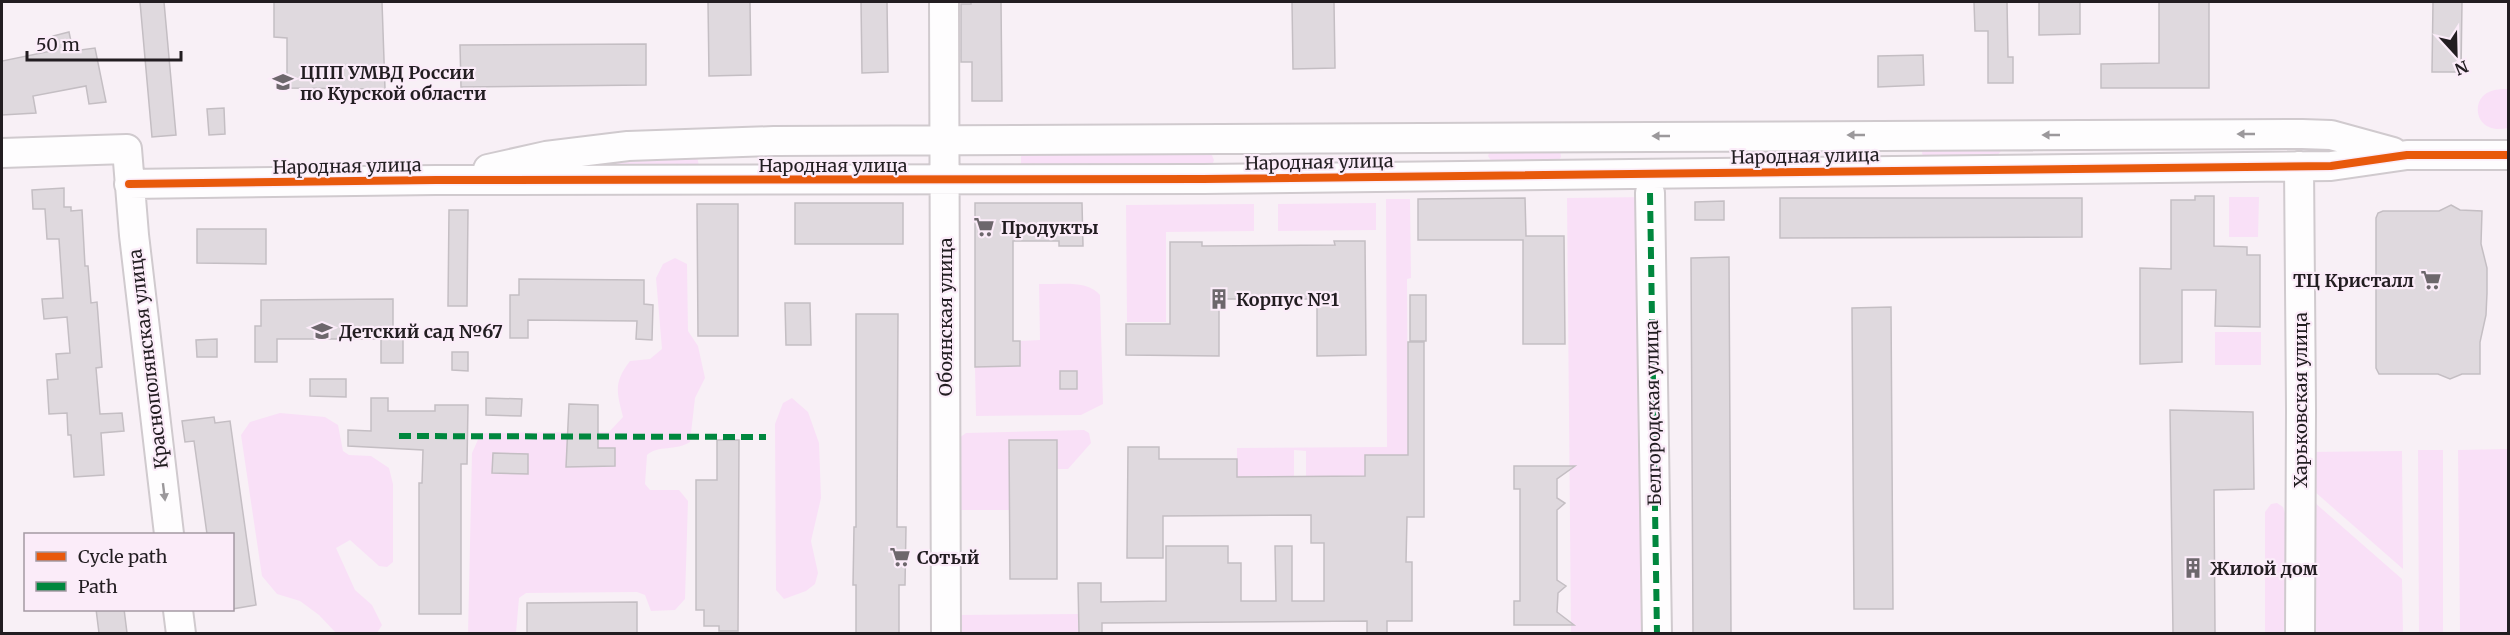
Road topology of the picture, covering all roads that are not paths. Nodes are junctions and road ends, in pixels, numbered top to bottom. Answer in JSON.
{"nodes":[{"id":1,"x":944,"y":2,"type":"edge"},
{"id":2,"x":2302,"y":134,"type":"junction"},
{"id":3,"x":945,"y":140,"type":"junction"},
{"id":4,"x":2,"y":153,"type":"edge"},
{"id":5,"x":2407,"y":155,"type":"junction"},
{"id":6,"x":2508,"y":155,"type":"edge"},
{"id":7,"x":2299,"y":166,"type":"junction"},
{"id":8,"x":436,"y":180,"type":"junction"},
{"id":9,"x":945,"y":180,"type":"junction"},
{"id":10,"x":129,"y":184,"type":"junction"},
{"id":11,"x":1650,"y":194,"type":"dead end"},
{"id":12,"x":169,"y":533,"type":"edge"},
{"id":13,"x":178,"y":611,"type":"edge"},
{"id":14,"x":181,"y":633,"type":"edge"},
{"id":15,"x":946,"y":633,"type":"edge"},
{"id":16,"x":1656,"y":633,"type":"edge"},
{"id":17,"x":2300,"y":633,"type":"edge"}],
"edges":[{"from":1,"to":3,"type":"street","name":"Обоянская улица"},
{"from":2,"to":3,"type":"street","name":"Народная улица","one_way":true},
{"from":2,"to":5,"type":"street","name":"Народная улица"},
{"from":2,"to":7,"type":"street","name":"Харьковская улица"},
{"from":3,"to":8,"type":"street","name":"Народная улица"},
{"from":3,"to":9,"type":"street","name":"Обоянская улица"},
{"from":4,"to":10,"type":"street"},
{"from":5,"to":6,"type":"street","name":"Народная улица"},
{"from":5,"to":7,"type":"street","name":"Народная улица"},
{"from":7,"to":9,"type":"street","name":"Народная улица"},
{"from":7,"to":17,"type":"street","name":"Харьковская улица"},
{"from":8,"to":9,"type":"street","name":"Народная улица"},
{"from":8,"to":10,"type":"street","name":"Народная улица"},
{"from":9,"to":15,"type":"street","name":"Обоянская улица"},
{"from":10,"to":12,"type":"street","name":"Краснополянская улица","one_way":true},
{"from":11,"to":16,"type":"street","name":"Белгородская улица"},
{"from":13,"to":14,"type":"street"}]}
